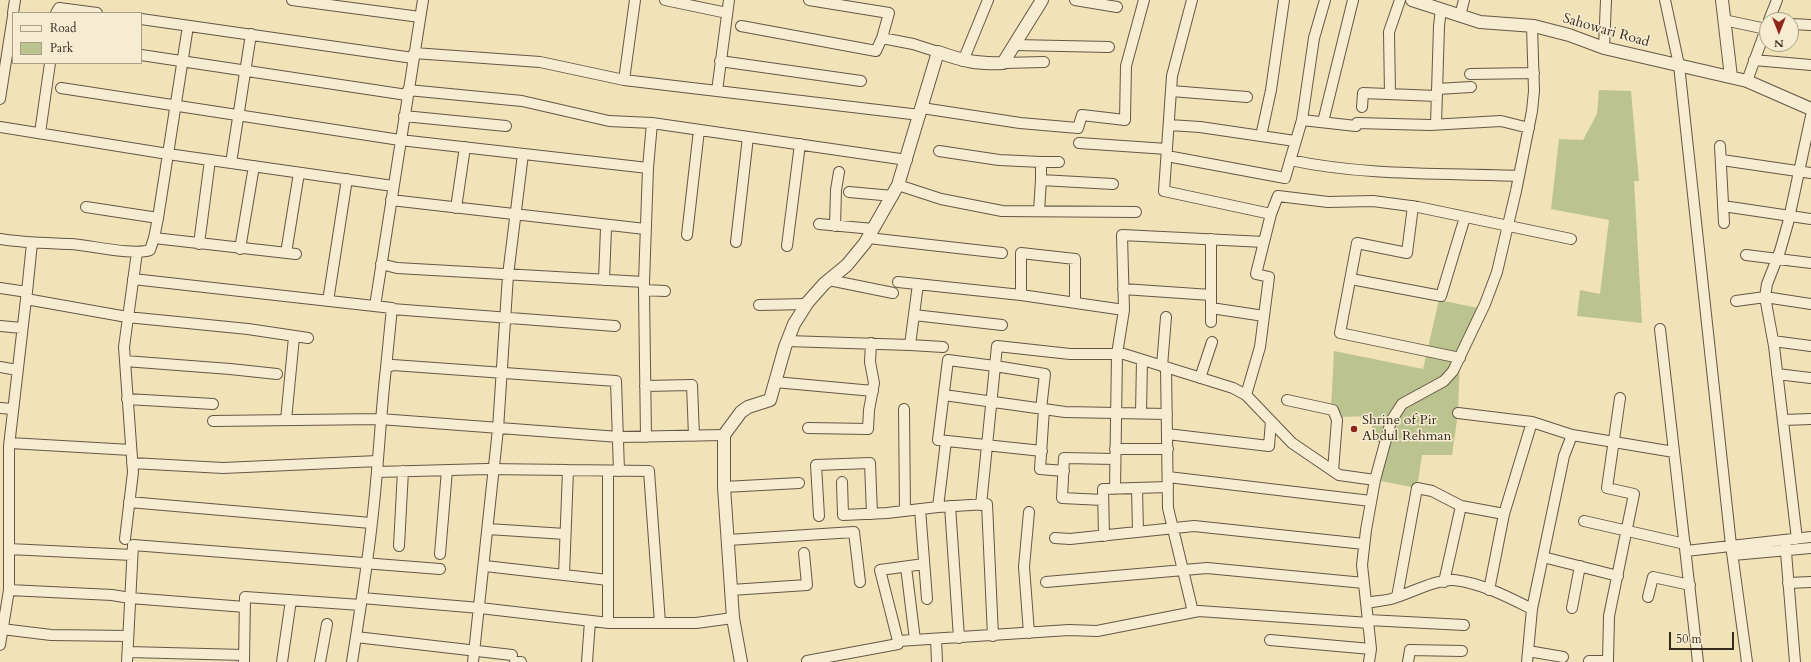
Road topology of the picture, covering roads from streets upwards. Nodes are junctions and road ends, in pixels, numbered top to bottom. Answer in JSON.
{"nodes":[{"id":1,"x":16,"y":0,"type":"edge"},
{"id":2,"x":298,"y":0,"type":"edge"},
{"id":3,"x":423,"y":0,"type":"edge"},
{"id":4,"x":634,"y":0,"type":"edge"},
{"id":5,"x":665,"y":0,"type":"edge"},
{"id":6,"x":729,"y":0,"type":"edge"},
{"id":7,"x":809,"y":0,"type":"edge"},
{"id":8,"x":988,"y":0,"type":"edge"},
{"id":9,"x":1042,"y":0,"type":"edge"},
{"id":10,"x":1074,"y":0,"type":"edge"},
{"id":11,"x":1144,"y":0,"type":"edge"},
{"id":12,"x":1192,"y":0,"type":"edge"},
{"id":13,"x":1284,"y":0,"type":"edge"},
{"id":14,"x":1325,"y":0,"type":"edge"},
{"id":15,"x":1353,"y":0,"type":"edge"},
{"id":16,"x":1400,"y":0,"type":"edge"},
{"id":17,"x":1464,"y":0,"type":"edge"},
{"id":18,"x":1606,"y":0,"type":"edge"},
{"id":19,"x":1665,"y":0,"type":"edge"},
{"id":20,"x":1722,"y":0,"type":"edge"},
{"id":21,"x":1777,"y":0,"type":"edge"},
{"id":22,"x":1418,"y":1,"type":"edge"},
{"id":23,"x":840,"y":2,"type":"edge"},
{"id":24,"x":1117,"y":7,"type":"dead end"},
{"id":25,"x":1441,"y":9,"type":"junction"},
{"id":26,"x":13,"y":12,"type":"edge"},
{"id":27,"x":57,"y":12,"type":"edge"},
{"id":28,"x":89,"y":12,"type":"edge"},
{"id":29,"x":1772,"y":12,"type":"edge"},
{"id":30,"x":727,"y":13,"type":"junction"},
{"id":31,"x":1460,"y":16,"type":"junction"},
{"id":32,"x":420,"y":17,"type":"junction"},
{"id":33,"x":142,"y":19,"type":"edge"},
{"id":34,"x":1724,"y":20,"type":"junction"},
{"id":35,"x":12,"y":21,"type":"edge"},
{"id":36,"x":1759,"y":24,"type":"edge"},
{"id":37,"x":1799,"y":24,"type":"edge"},
{"id":38,"x":1811,"y":25,"type":"edge"},
{"id":39,"x":188,"y":26,"type":"junction"},
{"id":40,"x":741,"y":26,"type":"dead end"},
{"id":41,"x":1532,"y":26,"type":"junction"},
{"id":42,"x":251,"y":34,"type":"junction"},
{"id":43,"x":882,"y":38,"type":"junction"},
{"id":44,"x":1015,"y":46,"type":"junction"},
{"id":45,"x":1109,"y":47,"type":"dead end"},
{"id":46,"x":1759,"y":47,"type":"edge"},
{"id":47,"x":1604,"y":48,"type":"junction"},
{"id":48,"x":938,"y":52,"type":"junction"},
{"id":49,"x":142,"y":55,"type":"edge"},
{"id":50,"x":414,"y":55,"type":"junction"},
{"id":51,"x":1754,"y":60,"type":"junction"},
{"id":52,"x":182,"y":61,"type":"junction"},
{"id":53,"x":720,"y":61,"type":"junction"},
{"id":54,"x":963,"y":61,"type":"junction"},
{"id":55,"x":1044,"y":62,"type":"dead end"},
{"id":56,"x":1003,"y":63,"type":"junction"},
{"id":57,"x":50,"y":64,"type":"edge"},
{"id":58,"x":1679,"y":65,"type":"junction"},
{"id":59,"x":1811,"y":65,"type":"edge"},
{"id":60,"x":245,"y":71,"type":"junction"},
{"id":61,"x":1534,"y":73,"type":"junction"},
{"id":62,"x":1470,"y":74,"type":"dead end"},
{"id":63,"x":1731,"y":77,"type":"junction"},
{"id":64,"x":624,"y":80,"type":"junction"},
{"id":65,"x":861,"y":81,"type":"dead end"},
{"id":66,"x":1747,"y":81,"type":"junction"},
{"id":67,"x":1471,"y":87,"type":"dead end"},
{"id":68,"x":61,"y":88,"type":"dead end"},
{"id":69,"x":717,"y":91,"type":"junction"},
{"id":70,"x":1171,"y":92,"type":"junction"},
{"id":71,"x":1437,"y":92,"type":"junction"},
{"id":72,"x":407,"y":93,"type":"junction"},
{"id":73,"x":1390,"y":94,"type":"junction"},
{"id":74,"x":1247,"y":97,"type":"dead end"},
{"id":75,"x":0,"y":99,"type":"edge"},
{"id":76,"x":175,"y":106,"type":"junction"},
{"id":77,"x":1362,"y":107,"type":"dead end"},
{"id":78,"x":1811,"y":109,"type":"edge"},
{"id":79,"x":921,"y":112,"type":"junction"},
{"id":80,"x":238,"y":116,"type":"junction"},
{"id":81,"x":404,"y":116,"type":"junction"},
{"id":82,"x":1811,"y":116,"type":"edge"},
{"id":83,"x":1302,"y":120,"type":"junction"},
{"id":84,"x":1323,"y":122,"type":"junction"},
{"id":85,"x":652,"y":124,"type":"junction"},
{"id":86,"x":1436,"y":124,"type":"junction"},
{"id":87,"x":1169,"y":125,"type":"junction"},
{"id":88,"x":506,"y":126,"type":"dead end"},
{"id":89,"x":0,"y":127,"type":"edge"},
{"id":90,"x":1529,"y":128,"type":"junction"},
{"id":91,"x":699,"y":130,"type":"junction"},
{"id":92,"x":40,"y":134,"type":"junction"},
{"id":93,"x":1261,"y":136,"type":"junction"},
{"id":94,"x":748,"y":137,"type":"junction"},
{"id":95,"x":400,"y":140,"type":"junction"},
{"id":96,"x":1295,"y":141,"type":"junction"},
{"id":97,"x":1079,"y":143,"type":"dead end"},
{"id":98,"x":800,"y":144,"type":"junction"},
{"id":99,"x":1720,"y":146,"type":"dead end"},
{"id":100,"x":465,"y":147,"type":"junction"},
{"id":101,"x":939,"y":151,"type":"dead end"},
{"id":102,"x":1167,"y":153,"type":"junction"},
{"id":103,"x":168,"y":154,"type":"junction"},
{"id":104,"x":523,"y":154,"type":"junction"},
{"id":105,"x":210,"y":160,"type":"junction"},
{"id":106,"x":907,"y":160,"type":"junction"},
{"id":107,"x":1290,"y":160,"type":"junction"},
{"id":108,"x":1722,"y":160,"type":"junction"},
{"id":109,"x":1041,"y":162,"type":"junction"},
{"id":110,"x":1059,"y":162,"type":"dead end"},
{"id":111,"x":231,"y":163,"type":"junction"},
{"id":112,"x":254,"y":166,"type":"junction"},
{"id":113,"x":648,"y":168,"type":"junction"},
{"id":114,"x":1798,"y":171,"type":"junction"},
{"id":115,"x":839,"y":172,"type":"dead end"},
{"id":116,"x":299,"y":173,"type":"junction"},
{"id":117,"x":1811,"y":173,"type":"edge"},
{"id":118,"x":1520,"y":176,"type":"junction"},
{"id":119,"x":347,"y":180,"type":"junction"},
{"id":120,"x":1041,"y":180,"type":"junction"},
{"id":121,"x":1113,"y":184,"type":"dead end"},
{"id":122,"x":898,"y":185,"type":"junction"},
{"id":123,"x":392,"y":186,"type":"junction"},
{"id":124,"x":849,"y":192,"type":"dead end"},
{"id":125,"x":893,"y":196,"type":"junction"},
{"id":126,"x":390,"y":200,"type":"junction"},
{"id":127,"x":1412,"y":206,"type":"junction"},
{"id":128,"x":1723,"y":206,"type":"junction"},
{"id":129,"x":86,"y":207,"type":"dead end"},
{"id":130,"x":456,"y":208,"type":"junction"},
{"id":131,"x":1039,"y":212,"type":"junction"},
{"id":132,"x":1136,"y":212,"type":"dead end"},
{"id":133,"x":516,"y":214,"type":"junction"},
{"id":134,"x":1271,"y":214,"type":"junction"},
{"id":135,"x":1790,"y":216,"type":"junction"},
{"id":136,"x":1465,"y":217,"type":"junction"},
{"id":137,"x":158,"y":218,"type":"junction"},
{"id":138,"x":1811,"y":219,"type":"edge"},
{"id":139,"x":1724,"y":223,"type":"dead end"},
{"id":140,"x":819,"y":224,"type":"dead end"},
{"id":141,"x":836,"y":226,"type":"junction"},
{"id":142,"x":1508,"y":227,"type":"junction"},
{"id":143,"x":606,"y":228,"type":"dead end"},
{"id":144,"x":645,"y":229,"type":"junction"},
{"id":145,"x":870,"y":234,"type":"junction"},
{"id":146,"x":687,"y":235,"type":"dead end"},
{"id":147,"x":154,"y":238,"type":"junction"},
{"id":148,"x":0,"y":239,"type":"edge"},
{"id":149,"x":1211,"y":239,"type":"junction"},
{"id":150,"x":1571,"y":239,"type":"dead end"},
{"id":151,"x":736,"y":242,"type":"dead end"},
{"id":152,"x":1264,"y":242,"type":"junction"},
{"id":153,"x":32,"y":244,"type":"junction"},
{"id":154,"x":199,"y":244,"type":"junction"},
{"id":155,"x":786,"y":246,"type":"dead end"},
{"id":156,"x":240,"y":249,"type":"junction"},
{"id":157,"x":137,"y":252,"type":"junction"},
{"id":158,"x":286,"y":253,"type":"junction"},
{"id":159,"x":296,"y":254,"type":"dead end"},
{"id":160,"x":1002,"y":254,"type":"dead end"},
{"id":161,"x":1746,"y":255,"type":"dead end"},
{"id":162,"x":1777,"y":258,"type":"junction"},
{"id":163,"x":1811,"y":263,"type":"edge"},
{"id":164,"x":381,"y":264,"type":"junction"},
{"id":165,"x":508,"y":275,"type":"junction"},
{"id":166,"x":133,"y":279,"type":"junction"},
{"id":167,"x":1351,"y":279,"type":"junction"},
{"id":168,"x":604,"y":280,"type":"junction"},
{"id":169,"x":829,"y":280,"type":"junction"},
{"id":170,"x":898,"y":282,"type":"dead end"},
{"id":171,"x":918,"y":284,"type":"junction"},
{"id":172,"x":644,"y":286,"type":"junction"},
{"id":173,"x":0,"y":288,"type":"edge"},
{"id":174,"x":1123,"y":289,"type":"junction"},
{"id":175,"x":665,"y":291,"type":"dead end"},
{"id":176,"x":893,"y":293,"type":"dead end"},
{"id":177,"x":26,"y":295,"type":"junction"},
{"id":178,"x":1021,"y":295,"type":"junction"},
{"id":179,"x":1211,"y":295,"type":"junction"},
{"id":180,"x":1765,"y":297,"type":"junction"},
{"id":181,"x":328,"y":301,"type":"junction"},
{"id":182,"x":1736,"y":301,"type":"dead end"},
{"id":183,"x":1075,"y":303,"type":"junction"},
{"id":184,"x":807,"y":304,"type":"junction"},
{"id":185,"x":1811,"y":304,"type":"edge"},
{"id":186,"x":759,"y":305,"type":"dead end"},
{"id":187,"x":375,"y":306,"type":"junction"},
{"id":188,"x":1211,"y":308,"type":"junction"},
{"id":189,"x":392,"y":309,"type":"junction"},
{"id":190,"x":1124,"y":310,"type":"junction"},
{"id":191,"x":914,"y":314,"type":"junction"},
{"id":192,"x":1264,"y":316,"type":"junction"},
{"id":193,"x":127,"y":317,"type":"junction"},
{"id":194,"x":506,"y":317,"type":"junction"},
{"id":195,"x":1166,"y":317,"type":"dead end"},
{"id":196,"x":1211,"y":322,"type":"dead end"},
{"id":197,"x":1002,"y":325,"type":"dead end"},
{"id":198,"x":0,"y":326,"type":"edge"},
{"id":199,"x":615,"y":326,"type":"dead end"},
{"id":200,"x":22,"y":328,"type":"junction"},
{"id":201,"x":1660,"y":329,"type":"dead end"},
{"id":202,"x":294,"y":336,"type":"junction"},
{"id":203,"x":308,"y":338,"type":"dead end"},
{"id":204,"x":787,"y":341,"type":"junction"},
{"id":205,"x":1212,"y":342,"type":"dead end"},
{"id":206,"x":1773,"y":342,"type":"junction"},
{"id":207,"x":871,"y":344,"type":"junction"},
{"id":208,"x":910,"y":345,"type":"junction"},
{"id":209,"x":1811,"y":346,"type":"edge"},
{"id":210,"x":943,"y":347,"type":"dead end"},
{"id":211,"x":1117,"y":354,"type":"junction"},
{"id":212,"x":1460,"y":358,"type":"junction"},
{"id":213,"x":1142,"y":360,"type":"junction"},
{"id":214,"x":125,"y":361,"type":"junction"},
{"id":215,"x":995,"y":366,"type":"junction"},
{"id":216,"x":0,"y":367,"type":"edge"},
{"id":217,"x":1164,"y":367,"type":"junction"},
{"id":218,"x":386,"y":368,"type":"junction"},
{"id":219,"x":17,"y":370,"type":"junction"},
{"id":220,"x":502,"y":373,"type":"junction"},
{"id":221,"x":277,"y":374,"type":"dead end"},
{"id":222,"x":1777,"y":374,"type":"junction"},
{"id":223,"x":1200,"y":378,"type":"junction"},
{"id":224,"x":1811,"y":378,"type":"edge"},
{"id":225,"x":775,"y":382,"type":"junction"},
{"id":226,"x":645,"y":386,"type":"junction"},
{"id":227,"x":872,"y":391,"type":"junction"},
{"id":228,"x":944,"y":395,"type":"junction"},
{"id":229,"x":1246,"y":395,"type":"junction"},
{"id":230,"x":1620,"y":398,"type":"dead end"},
{"id":231,"x":128,"y":399,"type":"junction"},
{"id":232,"x":1287,"y":400,"type":"dead end"},
{"id":233,"x":991,"y":402,"type":"junction"},
{"id":234,"x":213,"y":404,"type":"dead end"},
{"id":235,"x":0,"y":408,"type":"edge"},
{"id":236,"x":13,"y":409,"type":"junction"},
{"id":237,"x":904,"y":409,"type":"dead end"},
{"id":238,"x":1043,"y":409,"type":"junction"},
{"id":239,"x":1116,"y":412,"type":"junction"},
{"id":240,"x":1141,"y":413,"type":"junction"},
{"id":241,"x":1458,"y":413,"type":"dead end"},
{"id":242,"x":1167,"y":414,"type":"junction"},
{"id":243,"x":380,"y":419,"type":"junction"},
{"id":244,"x":1811,"y":419,"type":"edge"},
{"id":245,"x":286,"y":420,"type":"junction"},
{"id":246,"x":1783,"y":420,"type":"junction"},
{"id":247,"x":214,"y":421,"type":"dead end"},
{"id":248,"x":1271,"y":421,"type":"junction"},
{"id":249,"x":1532,"y":422,"type":"junction"},
{"id":250,"x":808,"y":428,"type":"dead end"},
{"id":251,"x":498,"y":429,"type":"junction"},
{"id":252,"x":1167,"y":434,"type":"junction"},
{"id":253,"x":724,"y":435,"type":"junction"},
{"id":254,"x":1572,"y":435,"type":"junction"},
{"id":255,"x":694,"y":436,"type":"junction"},
{"id":256,"x":618,"y":437,"type":"junction"},
{"id":257,"x":646,"y":437,"type":"junction"},
{"id":258,"x":946,"y":441,"type":"junction"},
{"id":259,"x":1614,"y":442,"type":"junction"},
{"id":260,"x":10,"y":443,"type":"junction"},
{"id":261,"x":987,"y":445,"type":"junction"},
{"id":262,"x":1168,"y":449,"type":"junction"},
{"id":263,"x":131,"y":450,"type":"junction"},
{"id":264,"x":1042,"y":451,"type":"junction"},
{"id":265,"x":1674,"y":452,"type":"junction"},
{"id":266,"x":1115,"y":454,"type":"junction"},
{"id":267,"x":378,"y":461,"type":"junction"},
{"id":268,"x":132,"y":463,"type":"junction"},
{"id":269,"x":493,"y":469,"type":"junction"},
{"id":270,"x":447,"y":470,"type":"junction"},
{"id":271,"x":568,"y":470,"type":"junction"},
{"id":272,"x":403,"y":471,"type":"junction"},
{"id":273,"x":608,"y":471,"type":"junction"},
{"id":274,"x":619,"y":471,"type":"junction"},
{"id":275,"x":1064,"y":471,"type":"junction"},
{"id":276,"x":1333,"y":471,"type":"junction"},
{"id":277,"x":377,"y":472,"type":"junction"},
{"id":278,"x":1375,"y":480,"type":"junction"},
{"id":279,"x":842,"y":482,"type":"dead end"},
{"id":280,"x":1168,"y":482,"type":"junction"},
{"id":281,"x":799,"y":483,"type":"dead end"},
{"id":282,"x":724,"y":487,"type":"junction"},
{"id":283,"x":1137,"y":488,"type":"junction"},
{"id":284,"x":1115,"y":489,"type":"junction"},
{"id":285,"x":1103,"y":500,"type":"junction"},
{"id":286,"x":1370,"y":501,"type":"junction"},
{"id":287,"x":129,"y":502,"type":"junction"},
{"id":288,"x":981,"y":505,"type":"junction"},
{"id":289,"x":950,"y":506,"type":"junction"},
{"id":290,"x":1461,"y":506,"type":"junction"},
{"id":291,"x":938,"y":507,"type":"junction"},
{"id":292,"x":920,"y":509,"type":"junction"},
{"id":293,"x":905,"y":511,"type":"junction"},
{"id":294,"x":1029,"y":512,"type":"dead end"},
{"id":295,"x":872,"y":514,"type":"junction"},
{"id":296,"x":1504,"y":514,"type":"junction"},
{"id":297,"x":819,"y":516,"type":"dead end"},
{"id":298,"x":1584,"y":521,"type":"dead end"},
{"id":299,"x":371,"y":523,"type":"junction"},
{"id":300,"x":488,"y":529,"type":"junction"},
{"id":301,"x":1174,"y":529,"type":"junction"},
{"id":302,"x":1627,"y":531,"type":"junction"},
{"id":303,"x":1138,"y":532,"type":"junction"},
{"id":304,"x":565,"y":534,"type":"junction"},
{"id":305,"x":1104,"y":536,"type":"junction"},
{"id":306,"x":1811,"y":537,"type":"edge"},
{"id":307,"x":1055,"y":538,"type":"dead end"},
{"id":308,"x":125,"y":539,"type":"dead end"},
{"id":309,"x":1797,"y":539,"type":"junction"},
{"id":310,"x":728,"y":540,"type":"junction"},
{"id":311,"x":1785,"y":540,"type":"junction"},
{"id":312,"x":1364,"y":544,"type":"junction"},
{"id":313,"x":399,"y":546,"type":"dead end"},
{"id":314,"x":1686,"y":548,"type":"junction"},
{"id":315,"x":1811,"y":548,"type":"edge"},
{"id":316,"x":9,"y":549,"type":"junction"},
{"id":317,"x":1732,"y":550,"type":"junction"},
{"id":318,"x":1786,"y":550,"type":"junction"},
{"id":319,"x":804,"y":553,"type":"dead end"},
{"id":320,"x":132,"y":554,"type":"junction"},
{"id":321,"x":440,"y":554,"type":"dead end"},
{"id":322,"x":1543,"y":556,"type":"junction"},
{"id":323,"x":366,"y":564,"type":"junction"},
{"id":324,"x":924,"y":564,"type":"junction"},
{"id":325,"x":485,"y":566,"type":"junction"},
{"id":326,"x":1580,"y":566,"type":"junction"},
{"id":327,"x":906,"y":567,"type":"junction"},
{"id":328,"x":440,"y":569,"type":"dead end"},
{"id":329,"x":1183,"y":570,"type":"junction"},
{"id":330,"x":564,"y":575,"type":"junction"},
{"id":331,"x":1618,"y":576,"type":"junction"},
{"id":332,"x":608,"y":580,"type":"junction"},
{"id":333,"x":860,"y":582,"type":"dead end"},
{"id":334,"x":1046,"y":582,"type":"dead end"},
{"id":335,"x":1444,"y":582,"type":"junction"},
{"id":336,"x":1811,"y":582,"type":"edge"},
{"id":337,"x":1364,"y":583,"type":"junction"},
{"id":338,"x":1788,"y":583,"type":"junction"},
{"id":339,"x":1690,"y":586,"type":"junction"},
{"id":340,"x":9,"y":590,"type":"junction"},
{"id":341,"x":731,"y":590,"type":"junction"},
{"id":342,"x":1489,"y":590,"type":"junction"},
{"id":343,"x":1397,"y":597,"type":"junction"},
{"id":344,"x":1648,"y":597,"type":"dead end"},
{"id":345,"x":130,"y":598,"type":"junction"},
{"id":346,"x":927,"y":599,"type":"dead end"},
{"id":347,"x":291,"y":600,"type":"junction"},
{"id":348,"x":361,"y":601,"type":"junction"},
{"id":349,"x":1367,"y":603,"type":"junction"},
{"id":350,"x":245,"y":607,"type":"junction"},
{"id":351,"x":480,"y":608,"type":"junction"},
{"id":352,"x":1572,"y":608,"type":"dead end"},
{"id":353,"x":1532,"y":609,"type":"junction"},
{"id":354,"x":1193,"y":612,"type":"junction"},
{"id":355,"x":733,"y":618,"type":"junction"},
{"id":356,"x":590,"y":621,"type":"junction"},
{"id":357,"x":1368,"y":621,"type":"junction"},
{"id":358,"x":660,"y":622,"type":"junction"},
{"id":359,"x":608,"y":623,"type":"junction"},
{"id":360,"x":327,"y":624,"type":"dead end"},
{"id":361,"x":1464,"y":625,"type":"dead end"},
{"id":362,"x":2,"y":629,"type":"junction"},
{"id":363,"x":1029,"y":633,"type":"junction"},
{"id":364,"x":128,"y":636,"type":"junction"},
{"id":365,"x":994,"y":636,"type":"junction"},
{"id":366,"x":356,"y":637,"type":"junction"},
{"id":367,"x":959,"y":638,"type":"junction"},
{"id":368,"x":936,"y":639,"type":"junction"},
{"id":369,"x":914,"y":640,"type":"junction"},
{"id":370,"x":1270,"y":640,"type":"dead end"},
{"id":371,"x":898,"y":641,"type":"junction"},
{"id":372,"x":0,"y":645,"type":"edge"},
{"id":373,"x":1371,"y":649,"type":"junction"},
{"id":374,"x":474,"y":650,"type":"junction"},
{"id":375,"x":1462,"y":652,"type":"dead end"},
{"id":376,"x":1528,"y":652,"type":"junction"},
{"id":377,"x":128,"y":657,"type":"edge"},
{"id":378,"x":1563,"y":657,"type":"dead end"},
{"id":379,"x":244,"y":658,"type":"edge"},
{"id":380,"x":513,"y":658,"type":"edge"},
{"id":381,"x":807,"y":661,"type":"dead end"},
{"id":382,"x":1589,"y":661,"type":"edge"},
{"id":383,"x":282,"y":662,"type":"edge"},
{"id":384,"x":320,"y":662,"type":"edge"},
{"id":385,"x":352,"y":662,"type":"edge"},
{"id":386,"x":473,"y":662,"type":"edge"},
{"id":387,"x":521,"y":662,"type":"edge"},
{"id":388,"x":587,"y":662,"type":"edge"},
{"id":389,"x":741,"y":662,"type":"edge"},
{"id":390,"x":937,"y":662,"type":"edge"},
{"id":391,"x":1369,"y":662,"type":"edge"},
{"id":392,"x":1408,"y":662,"type":"edge"},
{"id":393,"x":1527,"y":662,"type":"edge"},
{"id":394,"x":1698,"y":662,"type":"edge"},
{"id":395,"x":1747,"y":662,"type":"edge"},
{"id":396,"x":1795,"y":662,"type":"edge"}],
"edges":[{"from":1,"to":26,"type":"street"},
{"from":2,"to":32,"type":"street"},
{"from":3,"to":32,"type":"street"},
{"from":4,"to":64,"type":"street"},
{"from":5,"to":30,"type":"street"},
{"from":6,"to":30,"type":"street"},
{"from":7,"to":23,"type":"street"},
{"from":8,"to":54,"type":"street"},
{"from":9,"to":44,"type":"street"},
{"from":10,"to":24,"type":"street"},
{"from":11,"to":79,"type":"street"},
{"from":12,"to":70,"type":"street"},
{"from":13,"to":93,"type":"street"},
{"from":14,"to":83,"type":"street"},
{"from":15,"to":84,"type":"street"},
{"from":16,"to":73,"type":"street"},
{"from":17,"to":31,"type":"street"},
{"from":18,"to":47,"type":"street"},
{"from":19,"to":58,"type":"street"},
{"from":20,"to":34,"type":"street"},
{"from":21,"to":29,"type":"street"},
{"from":22,"to":25,"type":"street","name":"Sahowari Road"},
{"from":23,"to":43,"type":"street"},
{"from":25,"to":31,"type":"street","name":"Sahowari Road"},
{"from":25,"to":71,"type":"street"},
{"from":27,"to":28,"type":"street"},
{"from":30,"to":53,"type":"street"},
{"from":31,"to":41,"type":"street","name":"Sahowari Road"},
{"from":32,"to":50,"type":"street"},
{"from":33,"to":39,"type":"street"},
{"from":34,"to":36,"type":"street"},
{"from":34,"to":63,"type":"street"},
{"from":35,"to":75,"type":"street"},
{"from":37,"to":38,"type":"street"},
{"from":39,"to":42,"type":"street"},
{"from":39,"to":52,"type":"street"},
{"from":40,"to":43,"type":"street"},
{"from":41,"to":47,"type":"street","name":"Sahowari Road"},
{"from":41,"to":61,"type":"street"},
{"from":42,"to":50,"type":"street"},
{"from":42,"to":60,"type":"street"},
{"from":43,"to":48,"type":"street"},
{"from":44,"to":45,"type":"street"},
{"from":44,"to":56,"type":"street"},
{"from":46,"to":51,"type":"street"},
{"from":47,"to":58,"type":"street","name":"Sahowari Road"},
{"from":48,"to":54,"type":"street"},
{"from":48,"to":79,"type":"street"},
{"from":49,"to":52,"type":"street"},
{"from":50,"to":64,"type":"street"},
{"from":50,"to":72,"type":"street"},
{"from":51,"to":59,"type":"street"},
{"from":51,"to":66,"type":"street"},
{"from":52,"to":60,"type":"street"},
{"from":52,"to":76,"type":"street"},
{"from":53,"to":65,"type":"street"},
{"from":53,"to":69,"type":"street"},
{"from":54,"to":56,"type":"street"},
{"from":55,"to":56,"type":"street"},
{"from":57,"to":92,"type":"street"},
{"from":58,"to":63,"type":"street","name":"Sahowari Road"},
{"from":58,"to":317,"type":"street"},
{"from":60,"to":72,"type":"street"},
{"from":60,"to":80,"type":"street"},
{"from":61,"to":62,"type":"street"},
{"from":61,"to":90,"type":"street"},
{"from":63,"to":66,"type":"street","name":"Sahowari Road"},
{"from":64,"to":69,"type":"street"},
{"from":66,"to":78,"type":"street","name":"Sahowari Road"},
{"from":67,"to":71,"type":"street"},
{"from":68,"to":76,"type":"street"},
{"from":69,"to":79,"type":"street"},
{"from":70,"to":74,"type":"street"},
{"from":70,"to":87,"type":"street"},
{"from":71,"to":73,"type":"street"},
{"from":71,"to":86,"type":"street"},
{"from":72,"to":81,"type":"street"},
{"from":72,"to":85,"type":"street"},
{"from":73,"to":77,"type":"street"},
{"from":76,"to":80,"type":"street"},
{"from":76,"to":103,"type":"street"},
{"from":79,"to":106,"type":"street"},
{"from":80,"to":95,"type":"street"},
{"from":80,"to":111,"type":"street"},
{"from":81,"to":88,"type":"street"},
{"from":81,"to":95,"type":"street"},
{"from":82,"to":114,"type":"street"},
{"from":83,"to":84,"type":"street"},
{"from":83,"to":96,"type":"street"},
{"from":84,"to":86,"type":"street"},
{"from":85,"to":91,"type":"street"},
{"from":85,"to":113,"type":"street"},
{"from":86,"to":90,"type":"street"},
{"from":87,"to":93,"type":"street"},
{"from":87,"to":102,"type":"street"},
{"from":89,"to":92,"type":"street"},
{"from":90,"to":118,"type":"street"},
{"from":91,"to":94,"type":"street"},
{"from":91,"to":146,"type":"street"},
{"from":92,"to":103,"type":"street"},
{"from":93,"to":96,"type":"street"},
{"from":94,"to":98,"type":"street"},
{"from":94,"to":151,"type":"street"},
{"from":95,"to":100,"type":"street"},
{"from":95,"to":123,"type":"street"},
{"from":96,"to":107,"type":"street"},
{"from":97,"to":102,"type":"street"},
{"from":98,"to":106,"type":"street"},
{"from":98,"to":155,"type":"street"},
{"from":99,"to":108,"type":"street"},
{"from":100,"to":104,"type":"street"},
{"from":100,"to":130,"type":"street"},
{"from":101,"to":109,"type":"street"},
{"from":102,"to":107,"type":"street"},
{"from":102,"to":134,"type":"street"},
{"from":103,"to":105,"type":"street"},
{"from":103,"to":137,"type":"street"},
{"from":104,"to":113,"type":"street"},
{"from":104,"to":133,"type":"street"},
{"from":105,"to":111,"type":"street"},
{"from":105,"to":154,"type":"street"},
{"from":106,"to":122,"type":"street"},
{"from":107,"to":118,"type":"street"},
{"from":108,"to":114,"type":"street"},
{"from":108,"to":128,"type":"street"},
{"from":109,"to":110,"type":"street"},
{"from":109,"to":120,"type":"street"},
{"from":111,"to":112,"type":"street"},
{"from":112,"to":116,"type":"street"},
{"from":112,"to":156,"type":"street"},
{"from":113,"to":144,"type":"street"},
{"from":114,"to":117,"type":"street"},
{"from":114,"to":135,"type":"street"},
{"from":115,"to":141,"type":"street"},
{"from":116,"to":119,"type":"street"},
{"from":116,"to":158,"type":"street"},
{"from":118,"to":142,"type":"street"},
{"from":119,"to":123,"type":"street"},
{"from":119,"to":181,"type":"street"},
{"from":120,"to":121,"type":"street"},
{"from":120,"to":131,"type":"street"},
{"from":122,"to":125,"type":"street"},
{"from":122,"to":131,"type":"street"},
{"from":123,"to":126,"type":"street"},
{"from":124,"to":125,"type":"street"},
{"from":125,"to":145,"type":"street"},
{"from":126,"to":130,"type":"street"},
{"from":126,"to":164,"type":"street"},
{"from":127,"to":134,"type":"street"},
{"from":127,"to":136,"type":"street"},
{"from":127,"to":167,"type":"street"},
{"from":128,"to":135,"type":"street"},
{"from":128,"to":139,"type":"street"},
{"from":129,"to":137,"type":"street"},
{"from":130,"to":133,"type":"street"},
{"from":131,"to":132,"type":"street"},
{"from":133,"to":144,"type":"street"},
{"from":133,"to":165,"type":"street"},
{"from":134,"to":152,"type":"street"},
{"from":135,"to":138,"type":"street"},
{"from":135,"to":162,"type":"street"},
{"from":136,"to":142,"type":"street"},
{"from":136,"to":167,"type":"street"},
{"from":137,"to":147,"type":"street"},
{"from":140,"to":141,"type":"street"},
{"from":141,"to":145,"type":"street"},
{"from":142,"to":150,"type":"street"},
{"from":142,"to":212,"type":"street"},
{"from":143,"to":168,"type":"street"},
{"from":144,"to":172,"type":"street"},
{"from":145,"to":160,"type":"street"},
{"from":145,"to":169,"type":"street"},
{"from":147,"to":154,"type":"street"},
{"from":147,"to":157,"type":"street"},
{"from":148,"to":153,"type":"street"},
{"from":149,"to":152,"type":"street"},
{"from":149,"to":174,"type":"street"},
{"from":149,"to":179,"type":"street"},
{"from":152,"to":192,"type":"street"},
{"from":153,"to":157,"type":"street"},
{"from":153,"to":177,"type":"street"},
{"from":154,"to":156,"type":"street"},
{"from":156,"to":158,"type":"street"},
{"from":157,"to":166,"type":"street"},
{"from":158,"to":159,"type":"street"},
{"from":161,"to":162,"type":"street"},
{"from":162,"to":163,"type":"street"},
{"from":162,"to":180,"type":"street"},
{"from":164,"to":165,"type":"street"},
{"from":164,"to":187,"type":"street"},
{"from":165,"to":168,"type":"street"},
{"from":165,"to":194,"type":"street"},
{"from":166,"to":181,"type":"street"},
{"from":166,"to":193,"type":"street"},
{"from":167,"to":212,"type":"street"},
{"from":168,"to":172,"type":"street"},
{"from":169,"to":176,"type":"street"},
{"from":169,"to":184,"type":"street"},
{"from":170,"to":171,"type":"street"},
{"from":171,"to":178,"type":"street"},
{"from":171,"to":191,"type":"street"},
{"from":172,"to":175,"type":"street"},
{"from":172,"to":226,"type":"street"},
{"from":173,"to":177,"type":"street"},
{"from":174,"to":179,"type":"street"},
{"from":174,"to":190,"type":"street"},
{"from":177,"to":193,"type":"street"},
{"from":177,"to":200,"type":"street"},
{"from":178,"to":183,"type":"street"},
{"from":178,"to":183,"type":"street"},
{"from":179,"to":188,"type":"street"},
{"from":180,"to":182,"type":"street"},
{"from":180,"to":185,"type":"street"},
{"from":180,"to":206,"type":"street"},
{"from":181,"to":187,"type":"street"},
{"from":183,"to":190,"type":"street"},
{"from":184,"to":186,"type":"street"},
{"from":184,"to":204,"type":"street"},
{"from":187,"to":189,"type":"street"},
{"from":188,"to":192,"type":"street"},
{"from":188,"to":196,"type":"street"},
{"from":189,"to":194,"type":"street"},
{"from":189,"to":218,"type":"street"},
{"from":190,"to":211,"type":"street"},
{"from":191,"to":197,"type":"street"},
{"from":191,"to":208,"type":"street"},
{"from":192,"to":229,"type":"street"},
{"from":193,"to":202,"type":"street"},
{"from":193,"to":214,"type":"street"},
{"from":194,"to":199,"type":"street"},
{"from":194,"to":220,"type":"street"},
{"from":195,"to":217,"type":"street"},
{"from":198,"to":200,"type":"street"},
{"from":200,"to":219,"type":"street"},
{"from":201,"to":265,"type":"street"},
{"from":202,"to":203,"type":"street"},
{"from":202,"to":245,"type":"street"},
{"from":204,"to":207,"type":"street"},
{"from":204,"to":225,"type":"street"},
{"from":205,"to":223,"type":"street"},
{"from":206,"to":209,"type":"street"},
{"from":206,"to":222,"type":"street"},
{"from":207,"to":208,"type":"street"},
{"from":207,"to":227,"type":"street"},
{"from":208,"to":210,"type":"street"},
{"from":211,"to":213,"type":"street"},
{"from":211,"to":215,"type":"street"},
{"from":211,"to":239,"type":"street"},
{"from":212,"to":278,"type":"street"},
{"from":213,"to":217,"type":"street"},
{"from":213,"to":240,"type":"street"},
{"from":214,"to":221,"type":"street"},
{"from":214,"to":231,"type":"street"},
{"from":215,"to":228,"type":"street"},
{"from":215,"to":233,"type":"street"},
{"from":215,"to":238,"type":"street"},
{"from":216,"to":219,"type":"street"},
{"from":217,"to":223,"type":"street"},
{"from":217,"to":242,"type":"street"},
{"from":218,"to":220,"type":"street"},
{"from":218,"to":243,"type":"street"},
{"from":219,"to":236,"type":"street"},
{"from":220,"to":251,"type":"street"},
{"from":220,"to":256,"type":"street"},
{"from":222,"to":224,"type":"street"},
{"from":222,"to":246,"type":"street"},
{"from":223,"to":229,"type":"street"},
{"from":225,"to":227,"type":"street"},
{"from":225,"to":253,"type":"street"},
{"from":226,"to":255,"type":"street"},
{"from":226,"to":257,"type":"street"},
{"from":227,"to":250,"type":"street"},
{"from":228,"to":233,"type":"street"},
{"from":228,"to":258,"type":"street"},
{"from":229,"to":248,"type":"street"},
{"from":230,"to":259,"type":"street"},
{"from":231,"to":234,"type":"street"},
{"from":231,"to":263,"type":"street"},
{"from":232,"to":276,"type":"street"},
{"from":233,"to":238,"type":"street"},
{"from":233,"to":261,"type":"street"},
{"from":235,"to":236,"type":"street"},
{"from":236,"to":260,"type":"street"},
{"from":237,"to":293,"type":"street"},
{"from":238,"to":239,"type":"street"},
{"from":238,"to":264,"type":"street"},
{"from":239,"to":240,"type":"street"},
{"from":239,"to":266,"type":"street"},
{"from":240,"to":242,"type":"street"},
{"from":241,"to":249,"type":"street"},
{"from":242,"to":252,"type":"street"},
{"from":243,"to":245,"type":"street"},
{"from":243,"to":251,"type":"street"},
{"from":243,"to":267,"type":"street"},
{"from":244,"to":246,"type":"street"},
{"from":245,"to":247,"type":"street"},
{"from":246,"to":309,"type":"street"},
{"from":248,"to":252,"type":"street"},
{"from":248,"to":276,"type":"street"},
{"from":249,"to":254,"type":"street"},
{"from":249,"to":296,"type":"street"},
{"from":251,"to":256,"type":"street"},
{"from":251,"to":269,"type":"street"},
{"from":252,"to":262,"type":"street"},
{"from":253,"to":255,"type":"street"},
{"from":253,"to":282,"type":"street"},
{"from":254,"to":259,"type":"street"},
{"from":254,"to":322,"type":"street"},
{"from":255,"to":257,"type":"street"},
{"from":256,"to":257,"type":"street"},
{"from":256,"to":274,"type":"street"},
{"from":258,"to":261,"type":"street"},
{"from":258,"to":291,"type":"street"},
{"from":259,"to":265,"type":"street"},
{"from":259,"to":302,"type":"street"},
{"from":260,"to":263,"type":"street"},
{"from":260,"to":316,"type":"street"},
{"from":261,"to":264,"type":"street"},
{"from":261,"to":288,"type":"street"},
{"from":262,"to":266,"type":"street"},
{"from":262,"to":280,"type":"street"},
{"from":263,"to":268,"type":"street"},
{"from":264,"to":275,"type":"street"},
{"from":265,"to":314,"type":"street"},
{"from":266,"to":275,"type":"street"},
{"from":266,"to":284,"type":"street"},
{"from":267,"to":268,"type":"street"},
{"from":267,"to":277,"type":"street"},
{"from":268,"to":287,"type":"street"},
{"from":269,"to":270,"type":"street"},
{"from":269,"to":271,"type":"street"},
{"from":269,"to":300,"type":"street"},
{"from":270,"to":272,"type":"street"},
{"from":270,"to":321,"type":"street"},
{"from":271,"to":273,"type":"street"},
{"from":271,"to":304,"type":"street"},
{"from":272,"to":277,"type":"street"},
{"from":272,"to":313,"type":"street"},
{"from":273,"to":274,"type":"street"},
{"from":273,"to":332,"type":"street"},
{"from":274,"to":358,"type":"street"},
{"from":275,"to":285,"type":"street"},
{"from":276,"to":278,"type":"street"},
{"from":277,"to":299,"type":"street"},
{"from":278,"to":286,"type":"street"},
{"from":279,"to":295,"type":"street"},
{"from":280,"to":283,"type":"street"},
{"from":280,"to":286,"type":"street"},
{"from":280,"to":301,"type":"street"},
{"from":281,"to":282,"type":"street"},
{"from":282,"to":310,"type":"street"},
{"from":283,"to":284,"type":"street"},
{"from":283,"to":303,"type":"street"},
{"from":284,"to":285,"type":"street"},
{"from":285,"to":305,"type":"street"},
{"from":286,"to":312,"type":"street"},
{"from":287,"to":299,"type":"street"},
{"from":287,"to":308,"type":"street"},
{"from":288,"to":289,"type":"street"},
{"from":288,"to":365,"type":"street"},
{"from":289,"to":291,"type":"street"},
{"from":289,"to":367,"type":"street"},
{"from":290,"to":296,"type":"street"},
{"from":290,"to":335,"type":"street"},
{"from":290,"to":343,"type":"street"},
{"from":291,"to":292,"type":"street"},
{"from":292,"to":293,"type":"street"},
{"from":292,"to":324,"type":"street"},
{"from":293,"to":295,"type":"street"},
{"from":294,"to":363,"type":"street"},
{"from":295,"to":297,"type":"street"},
{"from":296,"to":342,"type":"street"},
{"from":298,"to":302,"type":"street"},
{"from":299,"to":323,"type":"street"},
{"from":300,"to":304,"type":"street"},
{"from":300,"to":325,"type":"street"},
{"from":301,"to":303,"type":"street"},
{"from":301,"to":312,"type":"street"},
{"from":301,"to":329,"type":"street"},
{"from":302,"to":314,"type":"street"},
{"from":302,"to":331,"type":"street"},
{"from":303,"to":305,"type":"street"},
{"from":304,"to":330,"type":"street"},
{"from":305,"to":307,"type":"street"},
{"from":306,"to":309,"type":"street"},
{"from":309,"to":311,"type":"street"},
{"from":310,"to":333,"type":"street"},
{"from":310,"to":341,"type":"street"},
{"from":311,"to":317,"type":"street"},
{"from":311,"to":318,"type":"street"},
{"from":312,"to":337,"type":"street"},
{"from":314,"to":317,"type":"street"},
{"from":314,"to":339,"type":"street"},
{"from":315,"to":318,"type":"street"},
{"from":316,"to":320,"type":"street"},
{"from":316,"to":340,"type":"street"},
{"from":317,"to":318,"type":"street"},
{"from":317,"to":395,"type":"street"},
{"from":318,"to":338,"type":"street"},
{"from":319,"to":341,"type":"street"},
{"from":320,"to":323,"type":"street"},
{"from":320,"to":345,"type":"street"},
{"from":322,"to":326,"type":"street"},
{"from":322,"to":353,"type":"street"},
{"from":323,"to":328,"type":"street"},
{"from":323,"to":348,"type":"street"},
{"from":324,"to":327,"type":"street"},
{"from":324,"to":346,"type":"street"},
{"from":325,"to":330,"type":"street"},
{"from":325,"to":351,"type":"street"},
{"from":326,"to":331,"type":"street"},
{"from":326,"to":352,"type":"street"},
{"from":327,"to":369,"type":"street"},
{"from":327,"to":371,"type":"street"},
{"from":329,"to":334,"type":"street"},
{"from":329,"to":337,"type":"street"},
{"from":329,"to":354,"type":"street"},
{"from":330,"to":332,"type":"street"},
{"from":331,"to":382,"type":"street"},
{"from":332,"to":359,"type":"street"},
{"from":335,"to":342,"type":"street"},
{"from":335,"to":343,"type":"street"},
{"from":336,"to":338,"type":"street"},
{"from":337,"to":349,"type":"street"},
{"from":338,"to":396,"type":"street"},
{"from":339,"to":344,"type":"street"},
{"from":339,"to":394,"type":"street"},
{"from":340,"to":345,"type":"street"},
{"from":340,"to":362,"type":"street"},
{"from":341,"to":355,"type":"street"},
{"from":342,"to":353,"type":"street"},
{"from":343,"to":349,"type":"street"},
{"from":345,"to":350,"type":"street"},
{"from":345,"to":364,"type":"street"},
{"from":347,"to":348,"type":"street"},
{"from":347,"to":350,"type":"street"},
{"from":347,"to":383,"type":"street"},
{"from":348,"to":351,"type":"street"},
{"from":348,"to":366,"type":"street"},
{"from":349,"to":357,"type":"street"},
{"from":350,"to":379,"type":"street"},
{"from":351,"to":356,"type":"street"},
{"from":351,"to":374,"type":"street"},
{"from":353,"to":376,"type":"street"},
{"from":354,"to":357,"type":"street"},
{"from":354,"to":363,"type":"street"},
{"from":355,"to":358,"type":"street"},
{"from":355,"to":389,"type":"street"},
{"from":356,"to":359,"type":"street"},
{"from":356,"to":388,"type":"street"},
{"from":357,"to":361,"type":"street"},
{"from":357,"to":373,"type":"street"},
{"from":358,"to":359,"type":"street"},
{"from":360,"to":384,"type":"street"},
{"from":362,"to":364,"type":"street"},
{"from":362,"to":372,"type":"street"},
{"from":363,"to":365,"type":"street"},
{"from":364,"to":377,"type":"street"},
{"from":365,"to":367,"type":"street"},
{"from":366,"to":374,"type":"street"},
{"from":366,"to":385,"type":"street"},
{"from":367,"to":368,"type":"street"},
{"from":368,"to":369,"type":"street"},
{"from":368,"to":390,"type":"street"},
{"from":369,"to":371,"type":"street"},
{"from":370,"to":373,"type":"street"},
{"from":371,"to":381,"type":"street"},
{"from":373,"to":391,"type":"street"},
{"from":374,"to":380,"type":"street"},
{"from":374,"to":386,"type":"street"},
{"from":375,"to":392,"type":"street"},
{"from":376,"to":378,"type":"street"},
{"from":376,"to":393,"type":"street"},
{"from":377,"to":379,"type":"street"},
{"from":380,"to":387,"type":"street"}]}
